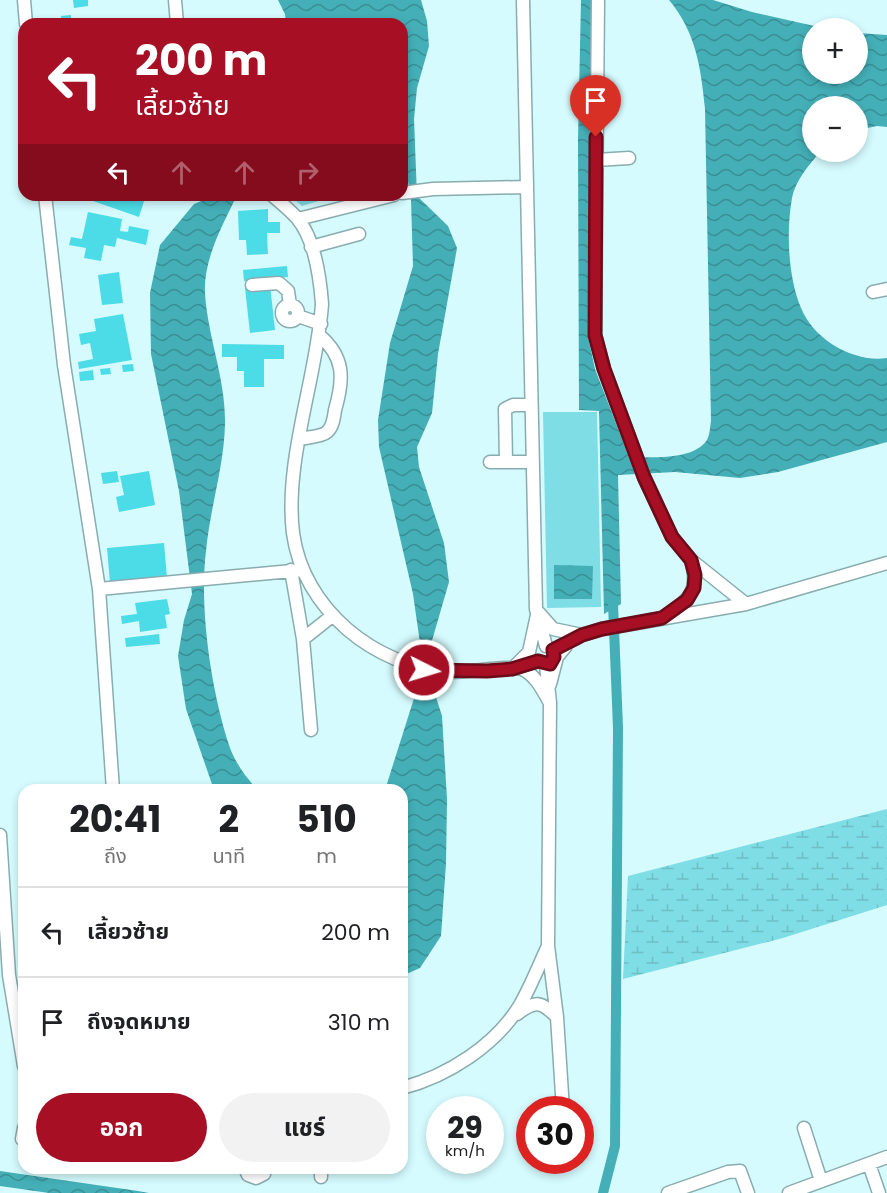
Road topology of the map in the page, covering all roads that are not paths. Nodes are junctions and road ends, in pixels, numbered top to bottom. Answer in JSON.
{"nodes":[{"id":1,"x":24,"y":0,"type":"edge"},
{"id":2,"x":175,"y":0,"type":"edge"},
{"id":3,"x":523,"y":0,"type":"edge"},
{"id":4,"x":598,"y":0,"type":"edge"},
{"id":5,"x":26,"y":18,"type":"edge"},
{"id":6,"x":176,"y":18,"type":"edge"},
{"id":7,"x":629,"y":158,"type":"dead end"},
{"id":8,"x":596,"y":160,"type":"junction"},
{"id":9,"x":527,"y":187,"type":"junction"},
{"id":10,"x":408,"y":193,"type":"edge"},
{"id":11,"x":46,"y":201,"type":"edge"},
{"id":12,"x":278,"y":201,"type":"edge"},
{"id":13,"x":371,"y":201,"type":"edge"},
{"id":14,"x":298,"y":219,"type":"junction"},
{"id":15,"x":359,"y":234,"type":"dead end"},
{"id":16,"x":311,"y":247,"type":"junction"},
{"id":17,"x":252,"y":285,"type":"dead end"},
{"id":18,"x":887,"y":289,"type":"edge"},
{"id":19,"x":873,"y":292,"type":"dead end"},
{"id":20,"x":320,"y":329,"type":"junction"},
{"id":21,"x":531,"y":405,"type":"junction"},
{"id":22,"x":300,"y":439,"type":"junction"},
{"id":23,"x":490,"y":462,"type":"dead end"},
{"id":24,"x":506,"y":462,"type":"junction"},
{"id":25,"x":532,"y":462,"type":"junction"},
{"id":26,"x":691,"y":560,"type":"junction"},
{"id":27,"x":887,"y":563,"type":"edge"},
{"id":28,"x":296,"y":570,"type":"junction"},
{"id":29,"x":99,"y":589,"type":"junction"},
{"id":30,"x":746,"y":604,"type":"junction"},
{"id":31,"x":537,"y":611,"type":"junction"},
{"id":32,"x":332,"y":616,"type":"junction"},
{"id":33,"x":662,"y":618,"type":"junction"},
{"id":34,"x":580,"y":636,"type":"junction"},
{"id":35,"x":303,"y":639,"type":"junction"},
{"id":36,"x":549,"y":648,"type":"junction"},
{"id":37,"x":542,"y":663,"type":"junction"},
{"id":38,"x":516,"y":669,"type":"junction"},
{"id":39,"x":549,"y":697,"type":"junction"},
{"id":40,"x":311,"y":730,"type":"dead end"},
{"id":41,"x":113,"y":784,"type":"edge"},
{"id":42,"x":0,"y":835,"type":"edge"},
{"id":43,"x":548,"y":946,"type":"junction"},
{"id":44,"x":557,"y":1017,"type":"junction"},
{"id":45,"x":511,"y":1018,"type":"junction"},
{"id":46,"x":18,"y":1030,"type":"edge"},
{"id":47,"x":408,"y":1086,"type":"edge"},
{"id":48,"x":562,"y":1096,"type":"edge"},
{"id":49,"x":804,"y":1128,"type":"dead end"},
{"id":50,"x":887,"y":1157,"type":"edge"},
{"id":51,"x":869,"y":1164,"type":"junction"},
{"id":52,"x":248,"y":1174,"type":"edge"},
{"id":53,"x":264,"y":1174,"type":"edge"},
{"id":54,"x":821,"y":1181,"type":"junction"},
{"id":55,"x":668,"y":1193,"type":"edge"},
{"id":56,"x":748,"y":1193,"type":"edge"},
{"id":57,"x":789,"y":1193,"type":"edge"},
{"id":58,"x":879,"y":1193,"type":"edge"}],
"edges":[{"from":1,"to":5,"type":"street"},
{"from":2,"to":6,"type":"street"},
{"from":3,"to":9,"type":"street"},
{"from":4,"to":8,"type":"street"},
{"from":7,"to":8,"type":"street"},
{"from":8,"to":26,"type":"street"},
{"from":9,"to":10,"type":"street"},
{"from":9,"to":21,"type":"street"},
{"from":11,"to":29,"type":"street"},
{"from":12,"to":14,"type":"street"},
{"from":13,"to":14,"type":"street"},
{"from":14,"to":16,"type":"street"},
{"from":15,"to":16,"type":"street"},
{"from":16,"to":20,"type":"street"},
{"from":17,"to":20,"type":"street"},
{"from":18,"to":19,"type":"street"},
{"from":20,"to":22,"type":"street"},
{"from":20,"to":22,"type":"street"},
{"from":21,"to":24,"type":"street"},
{"from":21,"to":25,"type":"street"},
{"from":22,"to":28,"type":"street"},
{"from":23,"to":24,"type":"street"},
{"from":24,"to":25,"type":"street"},
{"from":25,"to":31,"type":"street"},
{"from":26,"to":30,"type":"street"},
{"from":26,"to":33,"type":"street"},
{"from":27,"to":30,"type":"street"},
{"from":28,"to":29,"type":"street"},
{"from":28,"to":32,"type":"street"},
{"from":28,"to":35,"type":"street"},
{"from":29,"to":41,"type":"street"},
{"from":30,"to":33,"type":"street"},
{"from":31,"to":34,"type":"street"},
{"from":31,"to":36,"type":"street"},
{"from":31,"to":38,"type":"street"},
{"from":32,"to":35,"type":"street"},
{"from":32,"to":38,"type":"street"},
{"from":33,"to":34,"type":"street"},
{"from":34,"to":36,"type":"street"},
{"from":34,"to":39,"type":"street"},
{"from":35,"to":40,"type":"street"},
{"from":36,"to":37,"type":"street"},
{"from":37,"to":38,"type":"street"},
{"from":37,"to":39,"type":"street"},
{"from":38,"to":39,"type":"street"},
{"from":39,"to":43,"type":"street"},
{"from":42,"to":46,"type":"street"},
{"from":43,"to":44,"type":"street"},
{"from":43,"to":45,"type":"street"},
{"from":44,"to":45,"type":"street"},
{"from":44,"to":48,"type":"street"},
{"from":45,"to":47,"type":"street"},
{"from":49,"to":54,"type":"street"},
{"from":50,"to":51,"type":"street"},
{"from":51,"to":54,"type":"street"},
{"from":51,"to":58,"type":"street"},
{"from":52,"to":53,"type":"street"},
{"from":54,"to":57,"type":"street"},
{"from":55,"to":56,"type":"street"}]}
